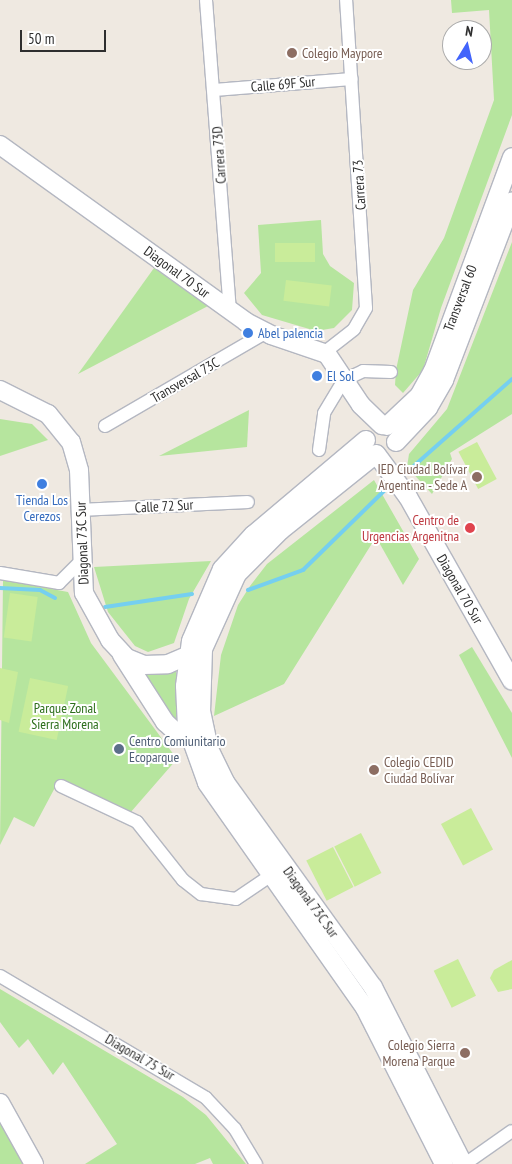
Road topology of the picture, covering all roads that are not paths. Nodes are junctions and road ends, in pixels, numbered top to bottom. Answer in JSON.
{"nodes":[{"id":1,"x":206,"y":0,"type":"edge"},
{"id":2,"x":346,"y":0,"type":"edge"},
{"id":3,"x":352,"y":79,"type":"junction"},
{"id":4,"x":214,"y":90,"type":"junction"},
{"id":5,"x":0,"y":145,"type":"edge"},
{"id":6,"x":512,"y":157,"type":"edge"},
{"id":7,"x":512,"y":202,"type":"edge"},
{"id":8,"x":230,"y":310,"type":"junction"},
{"id":9,"x":266,"y":333,"type":"junction"},
{"id":10,"x":325,"y":352,"type":"junction"},
{"id":11,"x":391,"y":372,"type":"dead end"},
{"id":12,"x":347,"y":385,"type":"junction"},
{"id":13,"x":0,"y":390,"type":"edge"},
{"id":14,"x":384,"y":425,"type":"junction"},
{"id":15,"x":105,"y":426,"type":"dead end"},
{"id":16,"x":379,"y":446,"type":"junction"},
{"id":17,"x":319,"y":450,"type":"dead end"},
{"id":18,"x":248,"y":502,"type":"dead end"},
{"id":19,"x":80,"y":510,"type":"junction"},
{"id":20,"x":80,"y":562,"type":"junction"},
{"id":21,"x":0,"y":573,"type":"edge"},
{"id":22,"x":203,"y":649,"type":"junction"},
{"id":23,"x":120,"y":652,"type":"junction"},
{"id":24,"x":187,"y":657,"type":"junction"},
{"id":25,"x":512,"y":681,"type":"edge"},
{"id":26,"x":198,"y":740,"type":"junction"},
{"id":27,"x":61,"y":786,"type":"dead end"},
{"id":28,"x":273,"y":874,"type":"junction"},
{"id":29,"x":0,"y":976,"type":"edge"},
{"id":30,"x":0,"y":1103,"type":"edge"},
{"id":31,"x":512,"y":1131,"type":"edge"},
{"id":32,"x":34,"y":1164,"type":"edge"},
{"id":33,"x":256,"y":1164,"type":"edge"},
{"id":34,"x":444,"y":1164,"type":"edge"},
{"id":35,"x":464,"y":1164,"type":"edge"}],
"edges":[{"from":1,"to":4,"type":"street","name":"Carrera 73D"},
{"from":2,"to":3,"type":"street","name":"Carrera 73"},
{"from":3,"to":4,"type":"street","name":"Calle 69F Sur"},
{"from":3,"to":10,"type":"street","name":"Carrera 73"},
{"from":4,"to":8,"type":"street","name":"Carrera 73D"},
{"from":5,"to":8,"type":"street","name":"Diagonal 70 Sur"},
{"from":6,"to":14,"type":"street","name":"Transversal 60"},
{"from":7,"to":16,"type":"street","name":"Transversal 60"},
{"from":8,"to":9,"type":"street","name":"Diagonal 70 Sur"},
{"from":9,"to":10,"type":"street","name":"Diagonal 70 Sur"},
{"from":9,"to":15,"type":"street","name":"Transversal 73C"},
{"from":10,"to":12,"type":"street","name":"Diagonal 70 Sur"},
{"from":11,"to":12,"type":"street"},
{"from":12,"to":14,"type":"street","name":"Diagonal 70 Sur"},
{"from":12,"to":16,"type":"street","name":"Diagonal 70 Sur"},
{"from":12,"to":17,"type":"street"},
{"from":13,"to":19,"type":"street","name":"Diagonal 73C Sur"},
{"from":14,"to":16,"type":"street","name":"Diagonal 70 Sur"},
{"from":14,"to":16,"type":"street","name":"Transversal 60"},
{"from":16,"to":22,"type":"street","name":"Transversal 60"},
{"from":16,"to":24,"type":"street","name":"Transversal 60"},
{"from":16,"to":25,"type":"street","name":"Diagonal 70 Sur"},
{"from":18,"to":19,"type":"street","name":"Calle 72 Sur"},
{"from":19,"to":20,"type":"street","name":"Diagonal 73C Sur"},
{"from":20,"to":21,"type":"street"},
{"from":20,"to":23,"type":"street","name":"Diagonal 73C Sur"},
{"from":22,"to":24,"type":"street","name":"Diagonal 73C Sur"},
{"from":22,"to":26,"type":"street","name":"Diagonal 73C Sur"},
{"from":23,"to":24,"type":"street","name":"Diagonal 73C Sur"},
{"from":23,"to":26,"type":"street"},
{"from":24,"to":26,"type":"street","name":"Diagonal 73C Sur"},
{"from":26,"to":28,"type":"street","name":"Diagonal 73C Sur"},
{"from":26,"to":35,"type":"street","name":"Diagonal 73C Sur"},
{"from":27,"to":28,"type":"street"},
{"from":28,"to":34,"type":"street","name":"Diagonal 73C Sur"},
{"from":29,"to":33,"type":"street","name":"Diagonal 75 Sur"},
{"from":30,"to":32,"type":"street"},
{"from":31,"to":35,"type":"street"}]}
